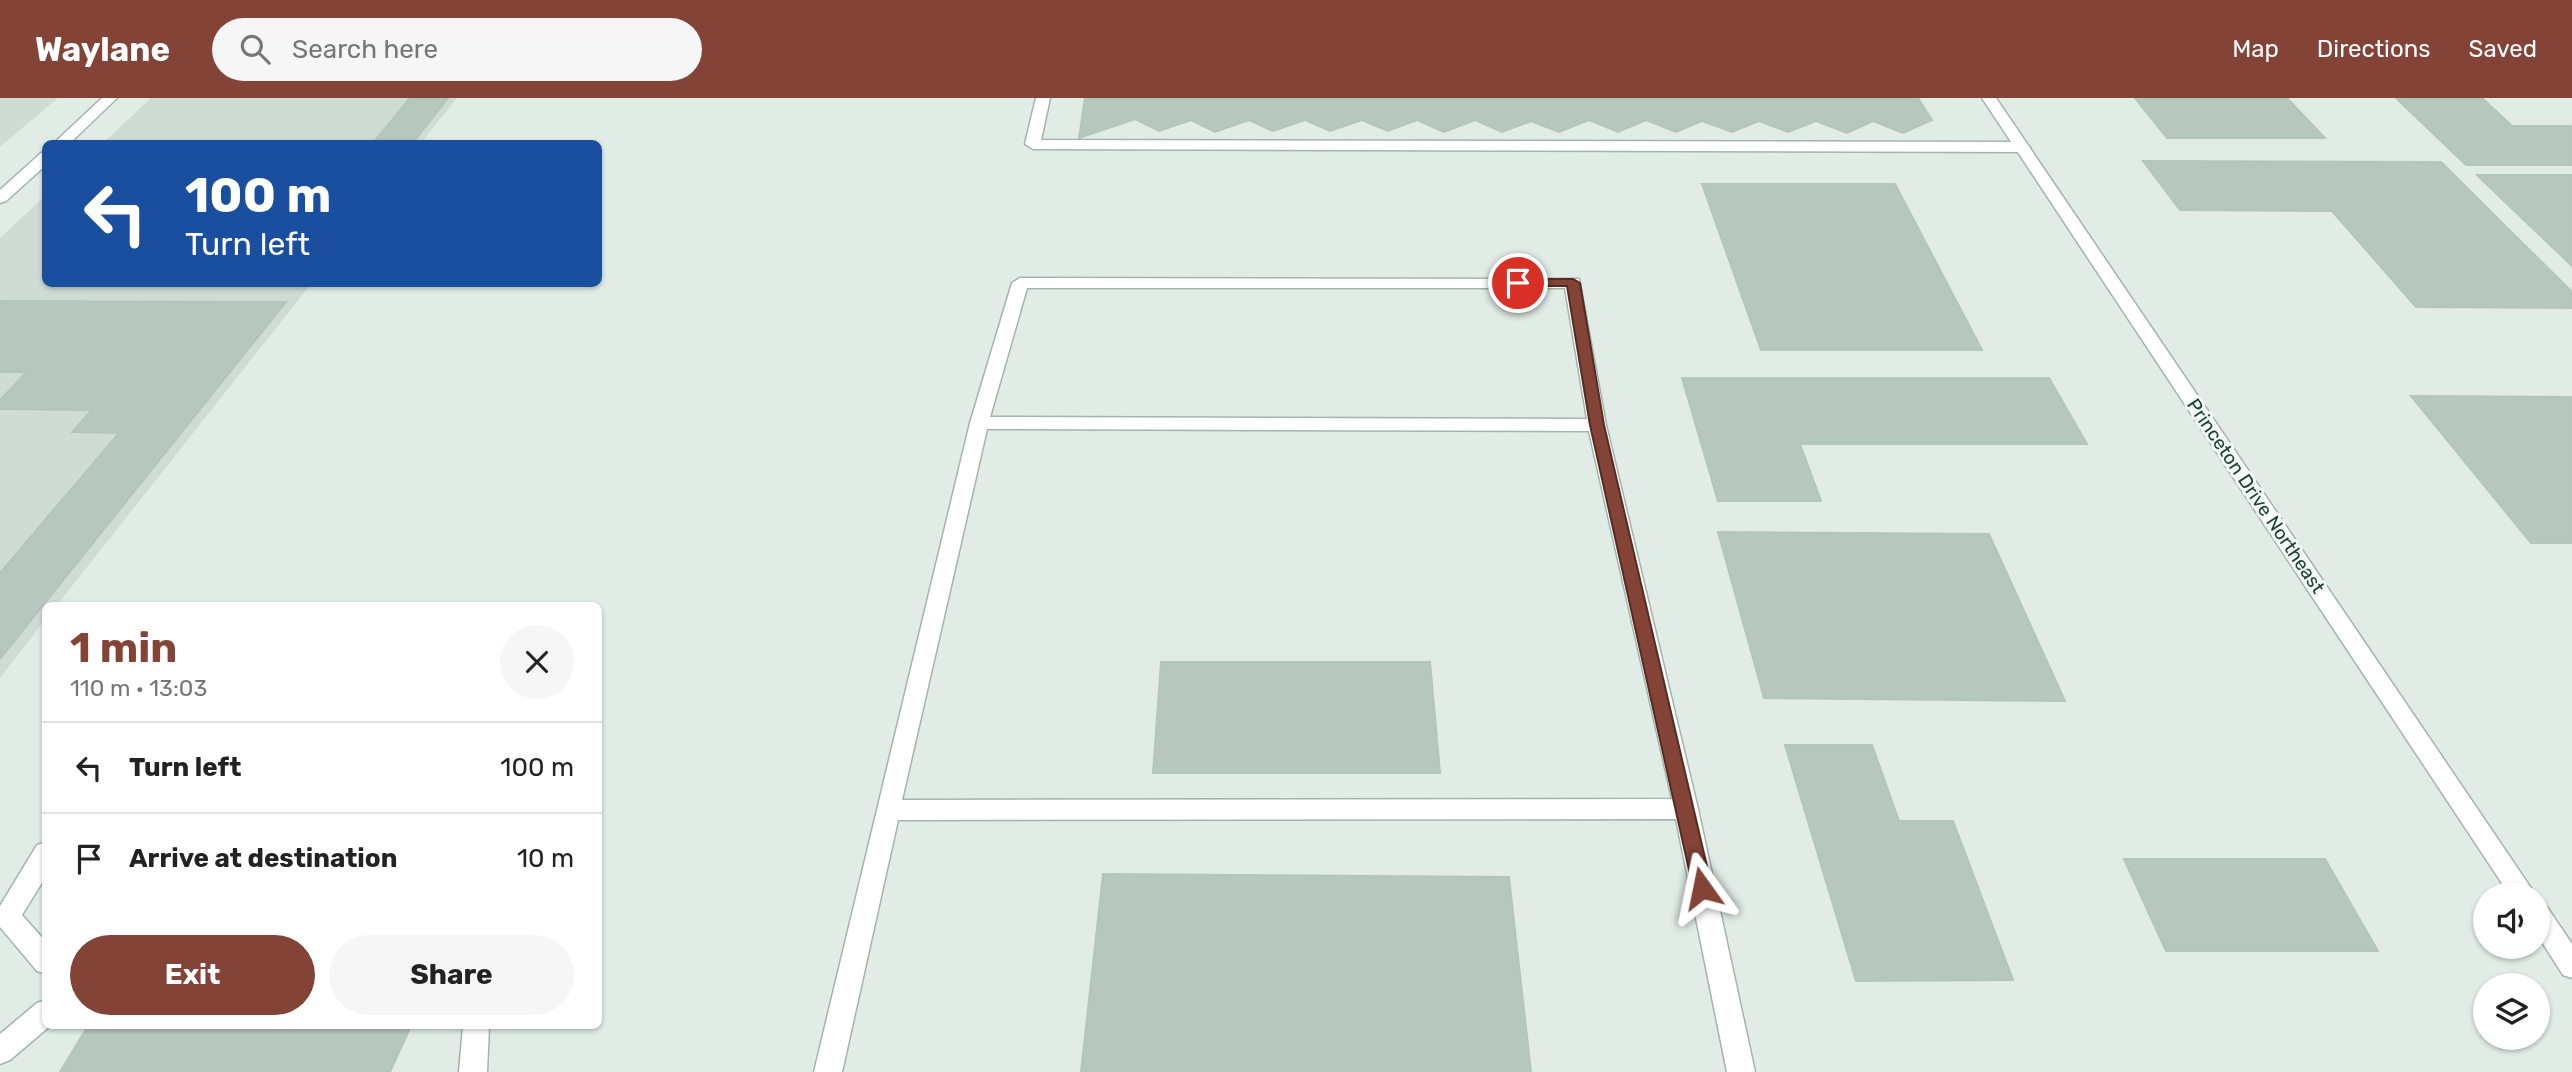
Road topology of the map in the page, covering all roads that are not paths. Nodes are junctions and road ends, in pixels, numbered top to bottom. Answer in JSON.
{"nodes":[{"id":1,"x":110,"y":98,"type":"edge"},
{"id":2,"x":1043,"y":98,"type":"edge"},
{"id":3,"x":1989,"y":98,"type":"edge"},
{"id":4,"x":64,"y":140,"type":"edge"},
{"id":5,"x":2022,"y":147,"type":"junction"},
{"id":6,"x":42,"y":160,"type":"edge"},
{"id":7,"x":0,"y":198,"type":"edge"},
{"id":8,"x":979,"y":423,"type":"junction"},
{"id":9,"x":1597,"y":425,"type":"junction"},
{"id":10,"x":1686,"y":808,"type":"junction"},
{"id":11,"x":888,"y":810,"type":"junction"},
{"id":12,"x":42,"y":860,"type":"edge"},
{"id":13,"x":2516,"y":882,"type":"edge"},
{"id":14,"x":2550,"y":933,"type":"edge"},
{"id":15,"x":42,"y":957,"type":"edge"},
{"id":16,"x":2572,"y":967,"type":"edge"},
{"id":17,"x":42,"y":1015,"type":"edge"},
{"id":18,"x":476,"y":1029,"type":"edge"},
{"id":19,"x":0,"y":1051,"type":"edge"},
{"id":20,"x":473,"y":1072,"type":"edge"},
{"id":21,"x":828,"y":1072,"type":"edge"},
{"id":22,"x":1741,"y":1072,"type":"edge"}],
"edges":[{"from":1,"to":4,"type":"street"},
{"from":2,"to":5,"type":"street"},
{"from":3,"to":5,"type":"street","name":"Princeton Drive Northeast"},
{"from":5,"to":13,"type":"street","name":"Princeton Drive Northeast"},
{"from":6,"to":7,"type":"street"},
{"from":8,"to":9,"type":"street"},
{"from":8,"to":9,"type":"street"},
{"from":8,"to":11,"type":"street"},
{"from":9,"to":10,"type":"street"},
{"from":10,"to":11,"type":"street"},
{"from":10,"to":22,"type":"street"},
{"from":11,"to":21,"type":"street"},
{"from":12,"to":15,"type":"street"},
{"from":14,"to":16,"type":"street"},
{"from":17,"to":19,"type":"street"},
{"from":18,"to":20,"type":"street"}]}
